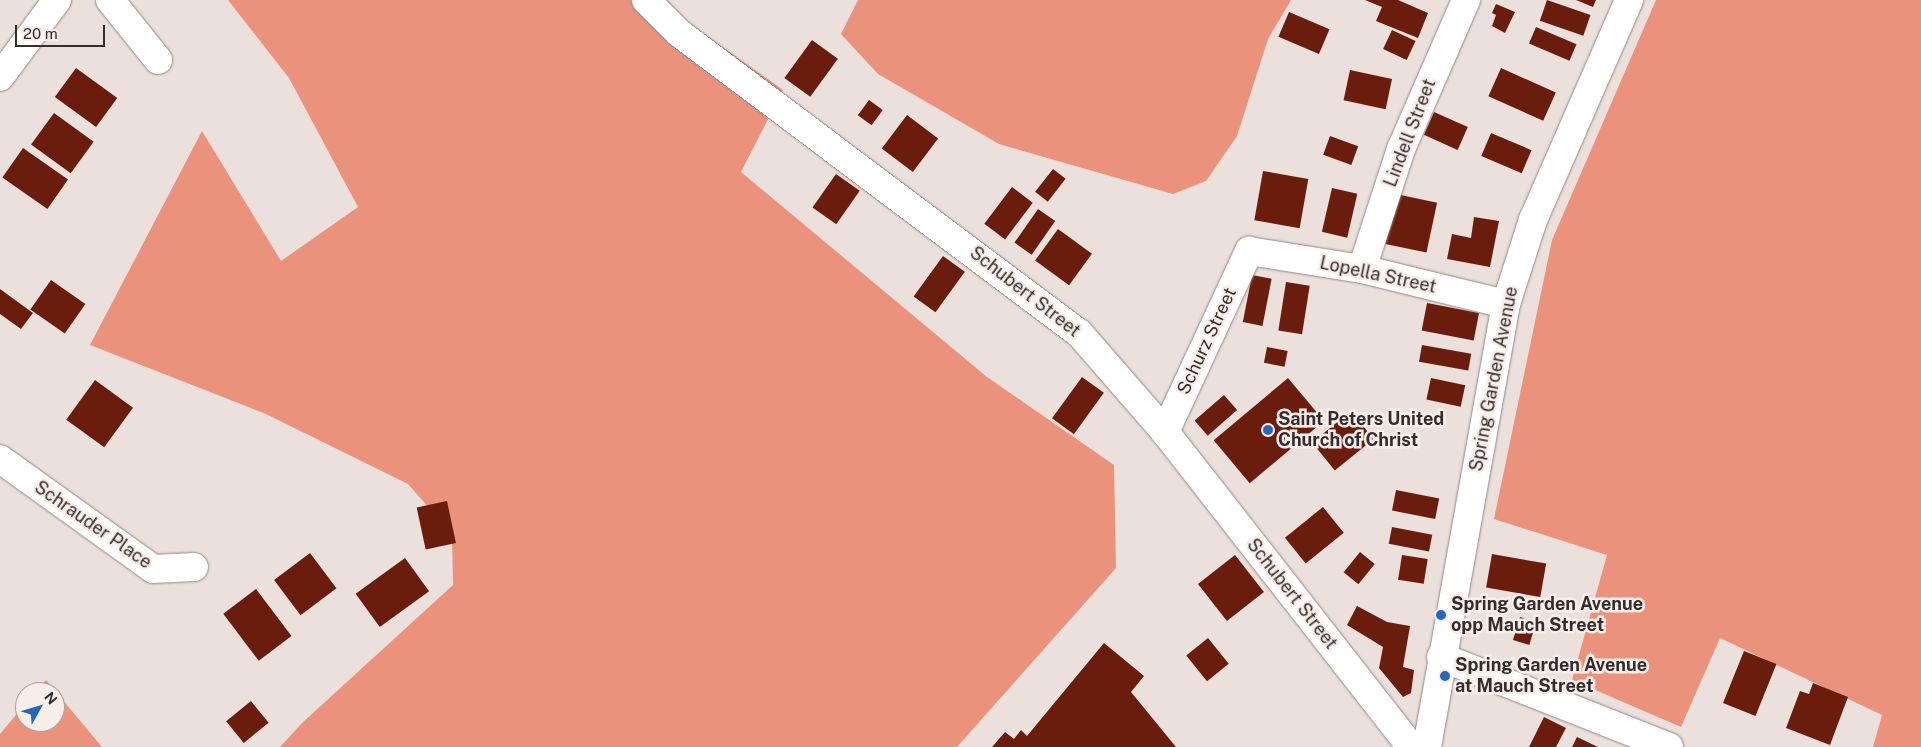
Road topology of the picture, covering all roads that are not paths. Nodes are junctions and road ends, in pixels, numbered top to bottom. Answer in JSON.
{"nodes":[{"id":1,"x":57,"y":0,"type":"edge"},
{"id":2,"x":110,"y":0,"type":"edge"},
{"id":3,"x":646,"y":0,"type":"edge"},
{"id":4,"x":1466,"y":0,"type":"edge"},
{"id":5,"x":1629,"y":0,"type":"edge"},
{"id":6,"x":158,"y":60,"type":"dead end"},
{"id":7,"x":0,"y":77,"type":"edge"},
{"id":8,"x":1248,"y":251,"type":"joint"},
{"id":9,"x":1362,"y":269,"type":"junction"},
{"id":10,"x":1506,"y":304,"type":"junction"},
{"id":11,"x":1165,"y":432,"type":"junction"},
{"id":12,"x":0,"y":458,"type":"edge"},
{"id":13,"x":194,"y":567,"type":"dead end"},
{"id":14,"x":1441,"y":657,"type":"junction"},
{"id":15,"x":1411,"y":747,"type":"edge"},
{"id":16,"x":1427,"y":747,"type":"edge"},
{"id":17,"x":1669,"y":747,"type":"edge"}],
"edges":[{"from":1,"to":7,"type":"street"},
{"from":2,"to":6,"type":"street"},
{"from":3,"to":11,"type":"street","name":"Schubert Street"},
{"from":4,"to":9,"type":"street","name":"Lindell Street"},
{"from":5,"to":10,"type":"street","name":"Spring Garden Avenue"},
{"from":8,"to":9,"type":"street","name":"Lopella Street"},
{"from":8,"to":11,"type":"street","name":"Schurz Street"},
{"from":9,"to":10,"type":"street","name":"Lopella Street"},
{"from":10,"to":14,"type":"street","name":"Spring Garden Avenue"},
{"from":11,"to":15,"type":"street","name":"Schubert Street"},
{"from":12,"to":13,"type":"street","name":"Schrauder Place"},
{"from":14,"to":16,"type":"street","name":"Spring Garden Avenue"},
{"from":14,"to":17,"type":"street"}]}
